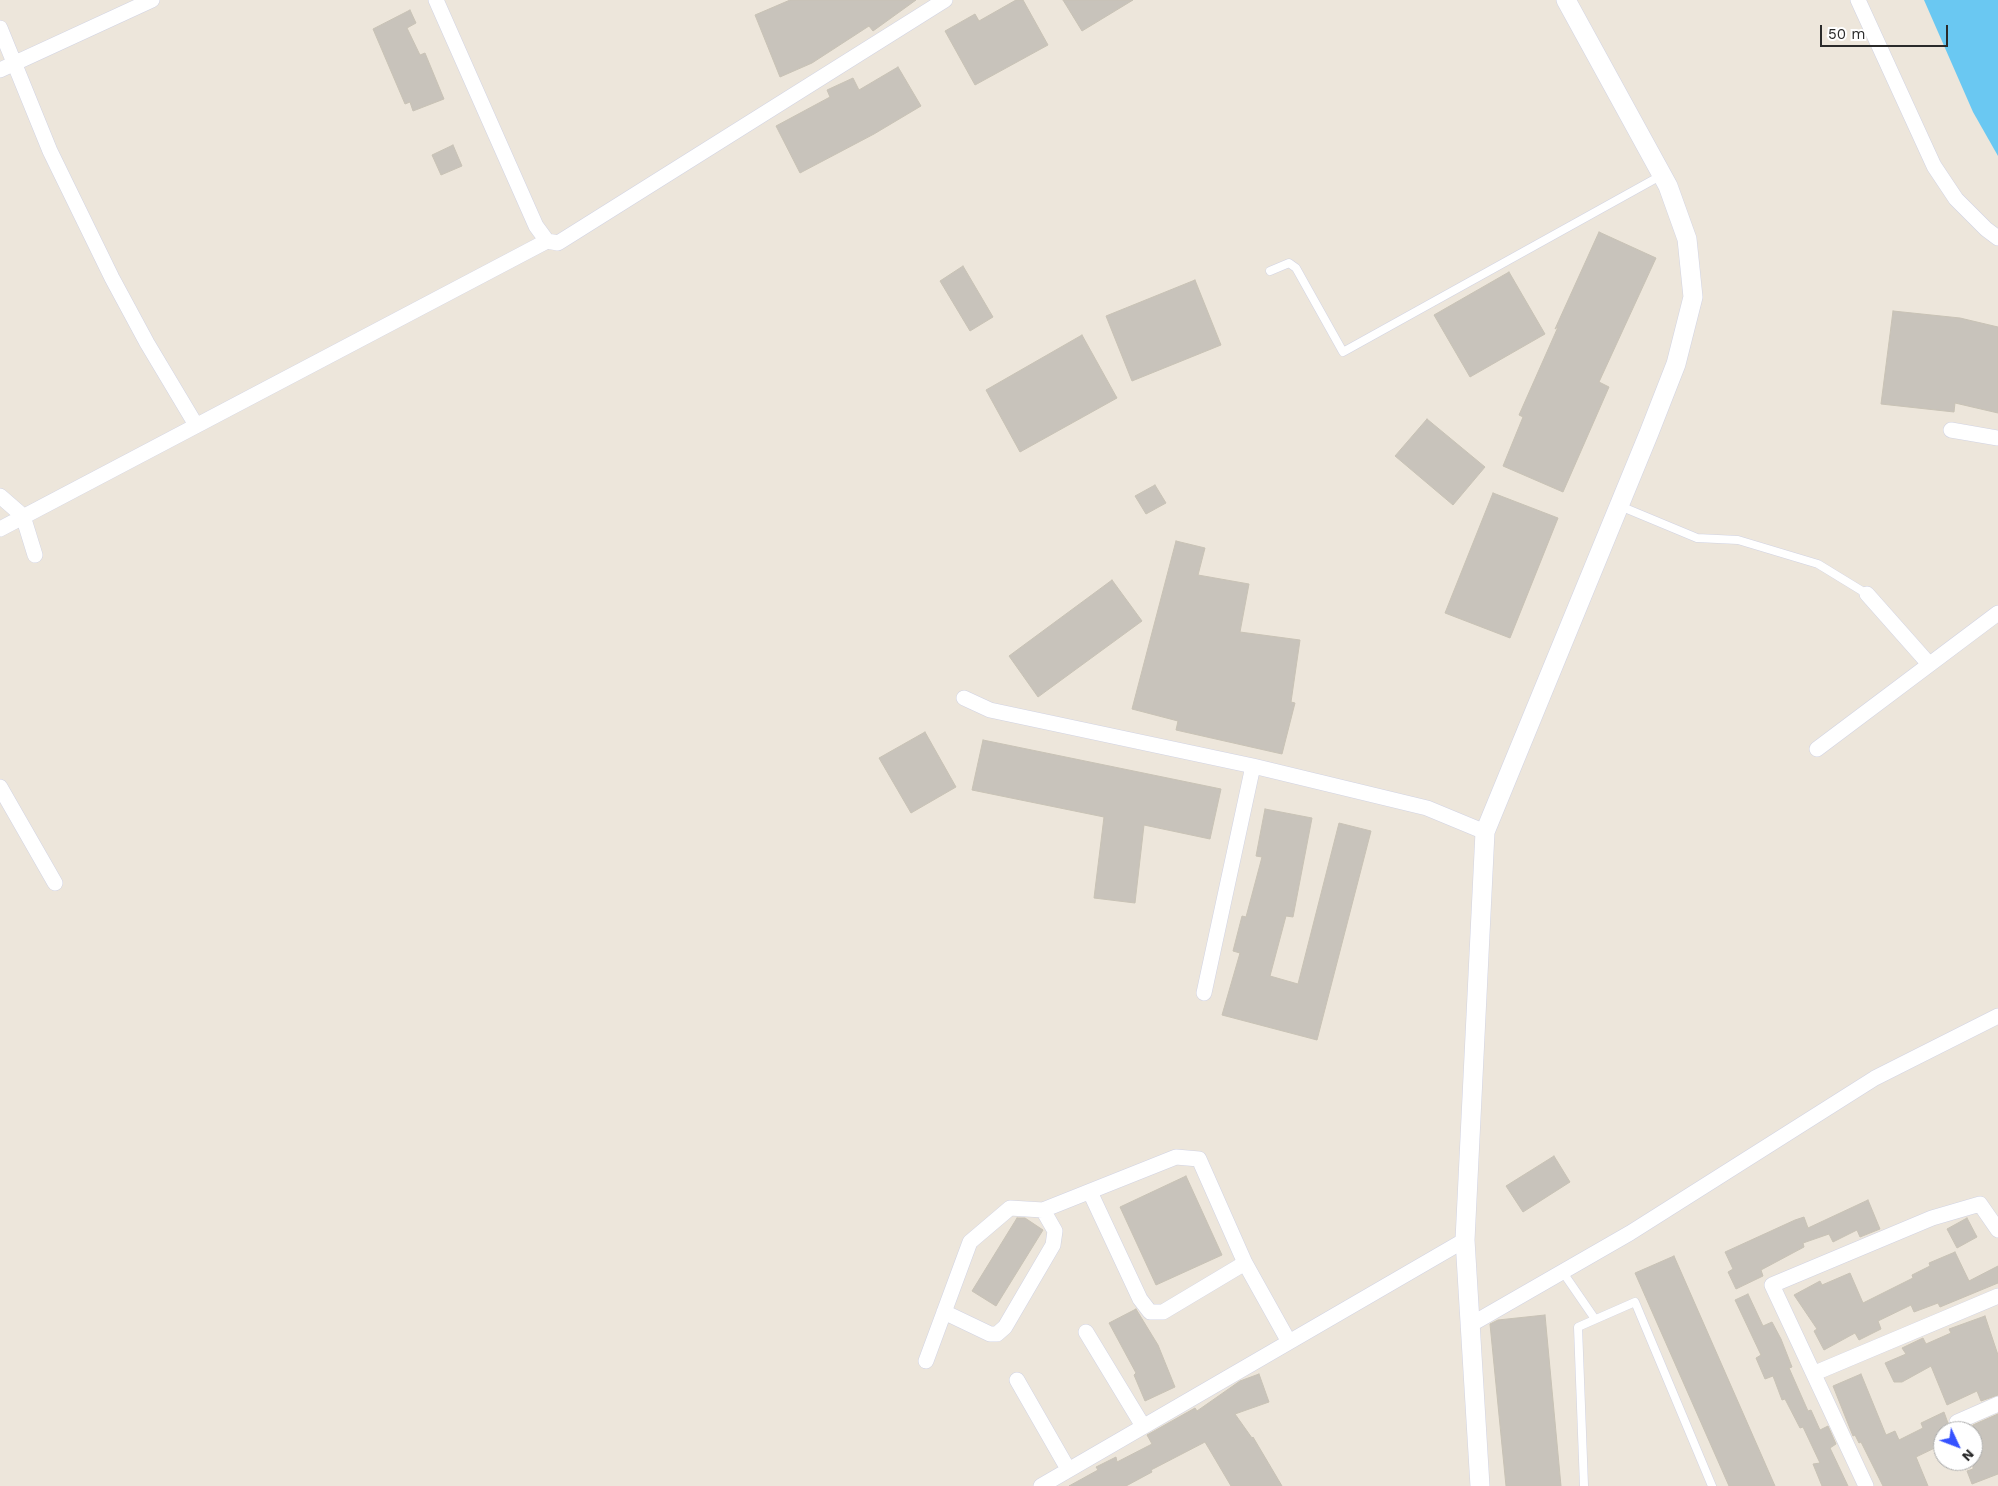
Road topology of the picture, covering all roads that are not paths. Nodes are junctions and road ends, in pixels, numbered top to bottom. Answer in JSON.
{"nodes":[{"id":1,"x":152,"y":0,"type":"edge"},
{"id":2,"x":436,"y":0,"type":"edge"},
{"id":3,"x":945,"y":0,"type":"edge"},
{"id":4,"x":1566,"y":0,"type":"edge"},
{"id":5,"x":1858,"y":0,"type":"edge"},
{"id":6,"x":0,"y":28,"type":"edge"},
{"id":7,"x":14,"y":63,"type":"junction"},
{"id":8,"x":0,"y":70,"type":"edge"},
{"id":9,"x":1662,"y":175,"type":"junction"},
{"id":10,"x":1998,"y":238,"type":"edge"},
{"id":11,"x":547,"y":240,"type":"junction"},
{"id":12,"x":1270,"y":271,"type":"dead end"},
{"id":13,"x":196,"y":425,"type":"junction"},
{"id":14,"x":1951,"y":430,"type":"dead end"},
{"id":15,"x":1998,"y":438,"type":"edge"},
{"id":16,"x":0,"y":496,"type":"edge"},
{"id":17,"x":1619,"y":506,"type":"junction"},
{"id":18,"x":23,"y":516,"type":"junction"},
{"id":19,"x":0,"y":529,"type":"edge"},
{"id":20,"x":35,"y":555,"type":"dead end"},
{"id":21,"x":1867,"y":594,"type":"joint"},
{"id":22,"x":1998,"y":613,"type":"edge"},
{"id":23,"x":1929,"y":664,"type":"junction"},
{"id":24,"x":964,"y":698,"type":"dead end"},
{"id":25,"x":1817,"y":749,"type":"dead end"},
{"id":26,"x":1253,"y":766,"type":"junction"},
{"id":27,"x":0,"y":787,"type":"edge"},
{"id":28,"x":1485,"y":832,"type":"junction"},
{"id":29,"x":55,"y":883,"type":"dead end"},
{"id":30,"x":1204,"y":993,"type":"dead end"},
{"id":31,"x":1998,"y":1016,"type":"edge"},
{"id":32,"x":1090,"y":1192,"type":"junction"},
{"id":33,"x":1043,"y":1210,"type":"junction"},
{"id":34,"x":1998,"y":1230,"type":"edge"},
{"id":35,"x":1466,"y":1240,"type":"junction"},
{"id":36,"x":1245,"y":1263,"type":"junction"},
{"id":37,"x":1562,"y":1271,"type":"junction"},
{"id":38,"x":1998,"y":1296,"type":"edge"},
{"id":39,"x":944,"y":1312,"type":"junction"},
{"id":40,"x":1595,"y":1319,"type":"junction"},
{"id":41,"x":1470,"y":1325,"type":"junction"},
{"id":42,"x":1086,"y":1332,"type":"dead end"},
{"id":43,"x":1289,"y":1342,"type":"junction"},
{"id":44,"x":926,"y":1361,"type":"dead end"},
{"id":45,"x":1815,"y":1373,"type":"junction"},
{"id":46,"x":1017,"y":1380,"type":"dead end"},
{"id":47,"x":1998,"y":1404,"type":"edge"},
{"id":48,"x":1959,"y":1421,"type":"edge"},
{"id":49,"x":1143,"y":1426,"type":"junction"},
{"id":50,"x":1068,"y":1469,"type":"junction"},
{"id":51,"x":1041,"y":1486,"type":"edge"},
{"id":52,"x":1480,"y":1486,"type":"edge"},
{"id":53,"x":1584,"y":1486,"type":"edge"},
{"id":54,"x":1712,"y":1486,"type":"edge"},
{"id":55,"x":1866,"y":1486,"type":"edge"}],
"edges":[{"from":1,"to":7,"type":"street"},
{"from":2,"to":11,"type":"street"},
{"from":3,"to":11,"type":"street"},
{"from":4,"to":9,"type":"street"},
{"from":5,"to":10,"type":"street"},
{"from":6,"to":7,"type":"street"},
{"from":7,"to":8,"type":"street"},
{"from":7,"to":13,"type":"street"},
{"from":9,"to":12,"type":"lane"},
{"from":9,"to":17,"type":"street"},
{"from":11,"to":13,"type":"street"},
{"from":13,"to":18,"type":"street"},
{"from":14,"to":15,"type":"street"},
{"from":16,"to":18,"type":"street"},
{"from":17,"to":21,"type":"lane"},
{"from":17,"to":28,"type":"street"},
{"from":18,"to":19,"type":"street"},
{"from":18,"to":20,"type":"street"},
{"from":21,"to":23,"type":"street"},
{"from":22,"to":23,"type":"street"},
{"from":23,"to":25,"type":"street"},
{"from":24,"to":26,"type":"street"},
{"from":26,"to":28,"type":"street"},
{"from":26,"to":30,"type":"street"},
{"from":27,"to":29,"type":"street"},
{"from":28,"to":35,"type":"street"},
{"from":31,"to":37,"type":"street"},
{"from":32,"to":33,"type":"street"},
{"from":32,"to":36,"type":"street"},
{"from":32,"to":36,"type":"street"},
{"from":33,"to":39,"type":"street"},
{"from":33,"to":39,"type":"street"},
{"from":34,"to":45,"type":"street"},
{"from":35,"to":41,"type":"street"},
{"from":35,"to":43,"type":"street"},
{"from":36,"to":43,"type":"street"},
{"from":37,"to":40,"type":"lane"},
{"from":37,"to":41,"type":"street"},
{"from":38,"to":45,"type":"street"},
{"from":39,"to":44,"type":"street"},
{"from":40,"to":53,"type":"lane"},
{"from":40,"to":54,"type":"lane"},
{"from":41,"to":52,"type":"street"},
{"from":42,"to":49,"type":"street"},
{"from":43,"to":49,"type":"street"},
{"from":45,"to":55,"type":"street"},
{"from":46,"to":50,"type":"street"},
{"from":47,"to":48,"type":"street"},
{"from":49,"to":50,"type":"street"},
{"from":50,"to":51,"type":"street"}]}
